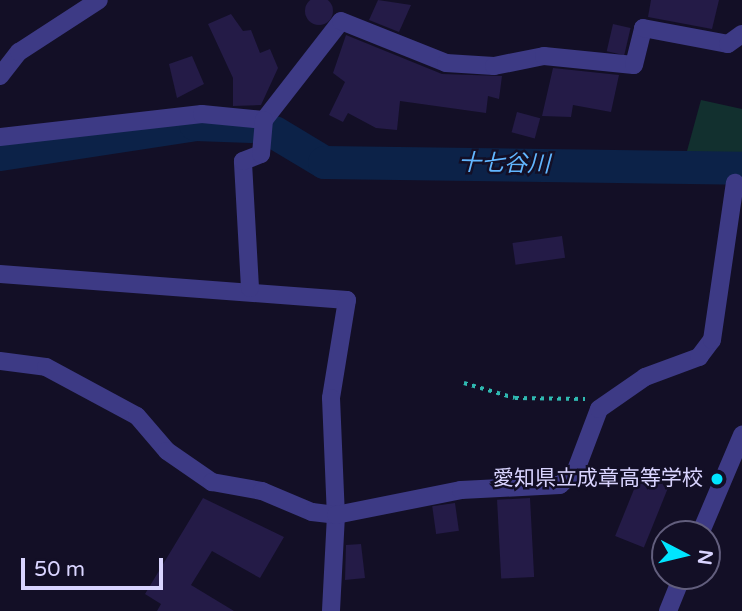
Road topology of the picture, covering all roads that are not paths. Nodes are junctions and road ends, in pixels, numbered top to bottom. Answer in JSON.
{"nodes":[{"id":1,"x":99,"y":0,"type":"edge"},
{"id":2,"x":742,"y":34,"type":"edge"},
{"id":3,"x":0,"y":76,"type":"edge"},
{"id":4,"x":264,"y":120,"type":"junction"},
{"id":5,"x":0,"y":136,"type":"edge"},
{"id":6,"x":735,"y":183,"type":"dead end"},
{"id":7,"x":0,"y":274,"type":"edge"},
{"id":8,"x":250,"y":288,"type":"junction"},
{"id":9,"x":0,"y":361,"type":"edge"},
{"id":10,"x":742,"y":436,"type":"edge"},
{"id":11,"x":336,"y":515,"type":"junction"},
{"id":12,"x":706,"y":520,"type":"edge"},
{"id":13,"x":676,"y":590,"type":"edge"},
{"id":14,"x":331,"y":611,"type":"edge"},
{"id":15,"x":667,"y":611,"type":"edge"}],
"edges":[{"from":1,"to":3,"type":"street"},
{"from":2,"to":4,"type":"street"},
{"from":4,"to":5,"type":"street"},
{"from":4,"to":8,"type":"street"},
{"from":6,"to":11,"type":"street"},
{"from":7,"to":8,"type":"street"},
{"from":8,"to":11,"type":"street"},
{"from":9,"to":11,"type":"street"},
{"from":10,"to":12,"type":"street"},
{"from":11,"to":14,"type":"street"},
{"from":13,"to":15,"type":"street"}]}
